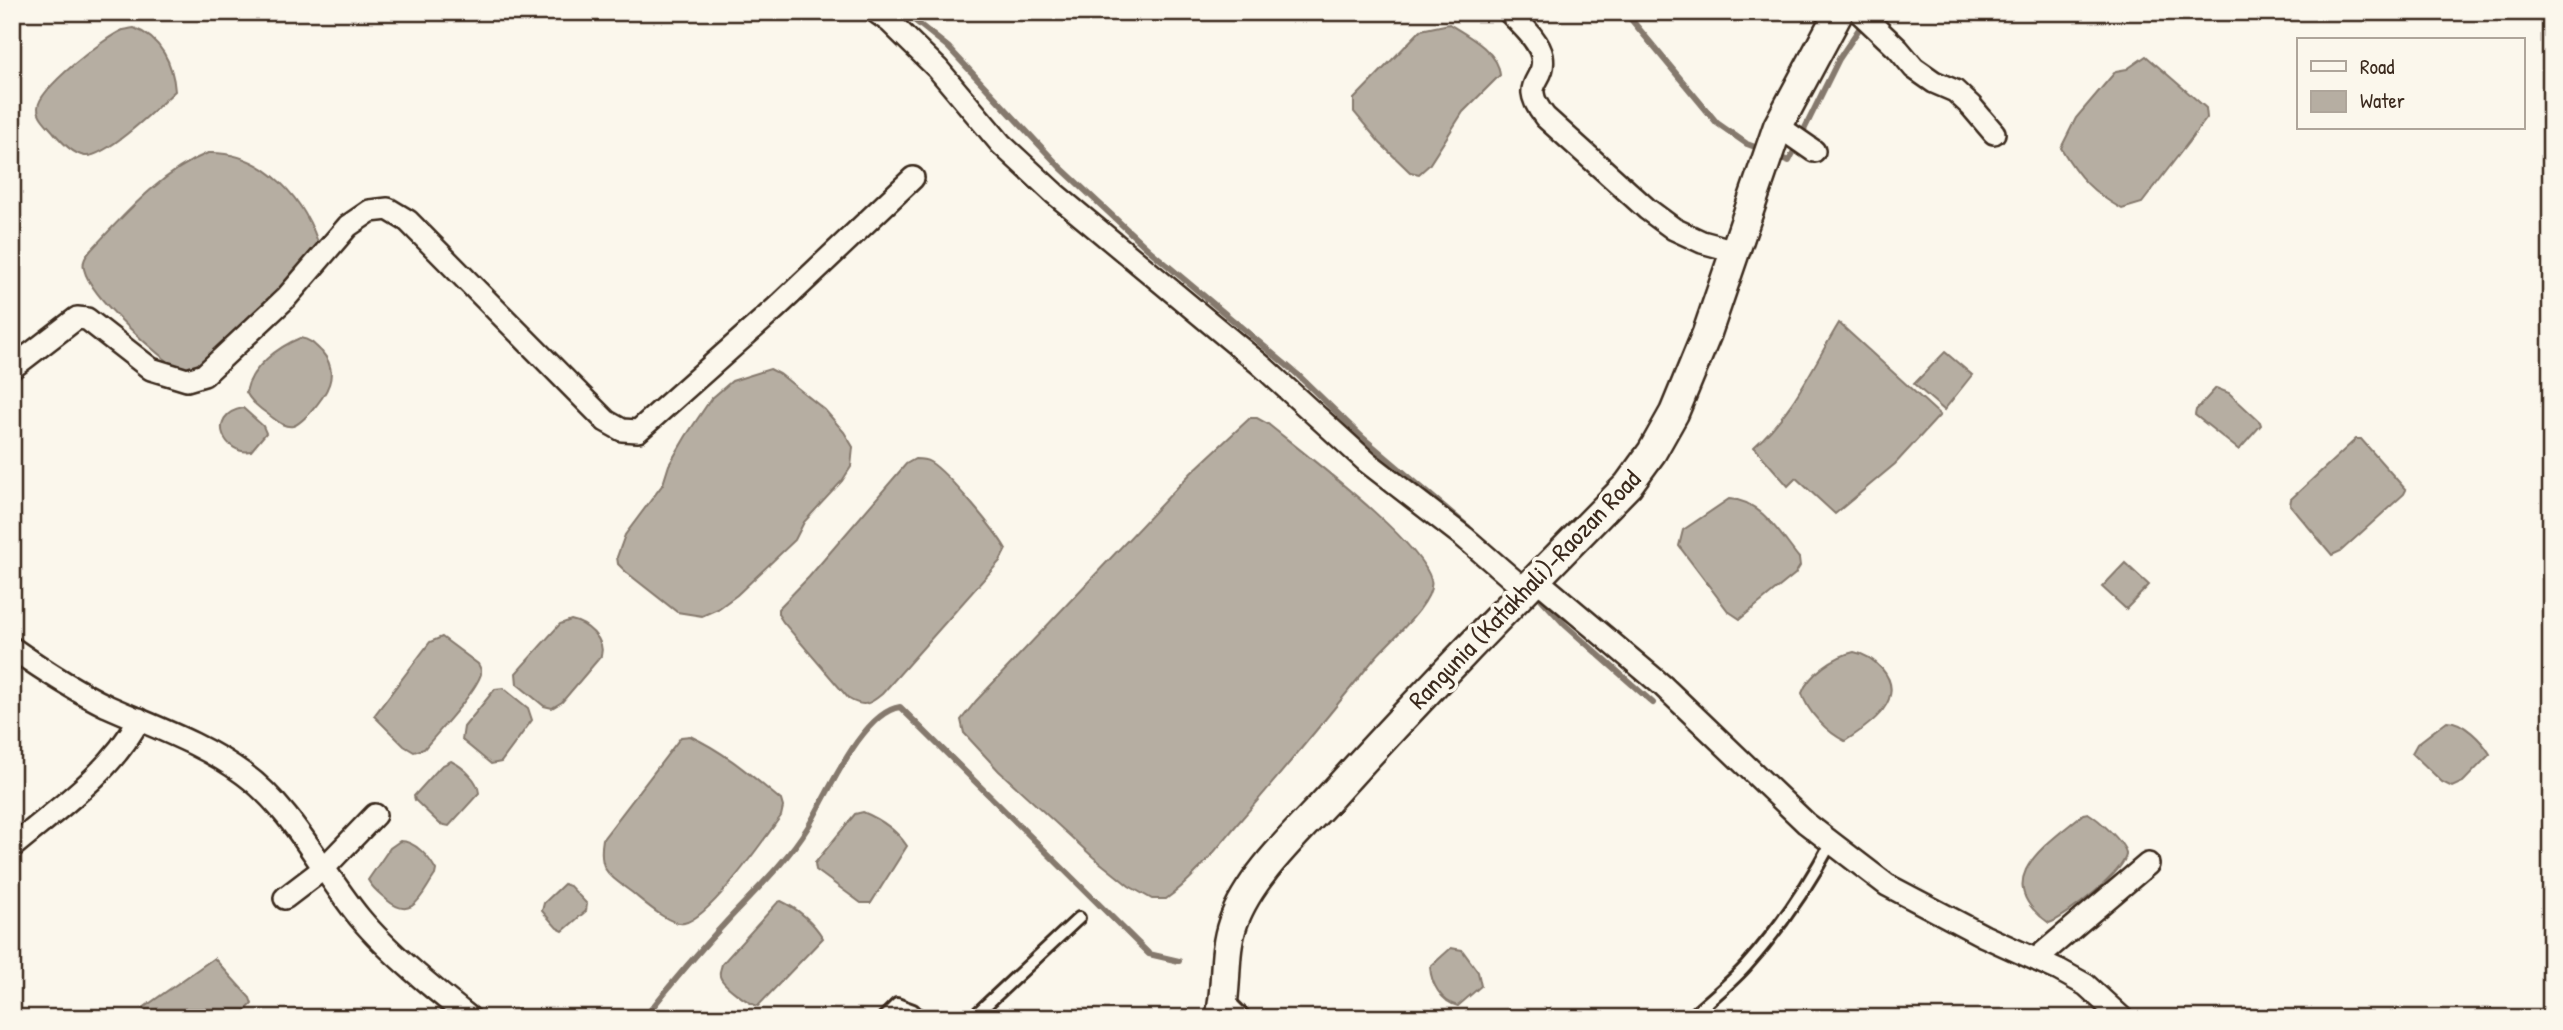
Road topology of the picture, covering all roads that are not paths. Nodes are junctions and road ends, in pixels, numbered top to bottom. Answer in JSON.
{"nodes":[{"id":1,"x":876,"y":12,"type":"edge"},
{"id":2,"x":1509,"y":12,"type":"edge"},
{"id":3,"x":1839,"y":12,"type":"edge"},
{"id":4,"x":1866,"y":19,"type":"edge"},
{"id":5,"x":1994,"y":133,"type":"dead end"},
{"id":6,"x":913,"y":178,"type":"dead end"},
{"id":7,"x":1735,"y":251,"type":"junction"},
{"id":8,"x":12,"y":368,"type":"edge"},
{"id":9,"x":1530,"y":585,"type":"junction"},
{"id":10,"x":12,"y":648,"type":"edge"},
{"id":11,"x":139,"y":719,"type":"junction"},
{"id":12,"x":375,"y":815,"type":"dead end"},
{"id":13,"x":1832,"y":841,"type":"junction"},
{"id":14,"x":12,"y":847,"type":"edge"},
{"id":15,"x":2148,"y":864,"type":"dead end"},
{"id":16,"x":323,"y":869,"type":"junction"},
{"id":17,"x":285,"y":898,"type":"dead end"},
{"id":18,"x":1079,"y":918,"type":"dead end"},
{"id":19,"x":2036,"y":960,"type":"junction"},
{"id":20,"x":1222,"y":1007,"type":"edge"},
{"id":21,"x":470,"y":1018,"type":"edge"},
{"id":22,"x":883,"y":1018,"type":"edge"},
{"id":23,"x":921,"y":1018,"type":"edge"},
{"id":24,"x":972,"y":1018,"type":"edge"},
{"id":25,"x":1246,"y":1018,"type":"edge"},
{"id":26,"x":1690,"y":1018,"type":"edge"},
{"id":27,"x":2122,"y":1018,"type":"edge"}],
"edges":[{"from":1,"to":9,"type":"street"},
{"from":2,"to":7,"type":"street"},
{"from":3,"to":7,"type":"main road","name":"Rangunia (Katakhali)-Raozan Road"},
{"from":4,"to":5,"type":"street"},
{"from":6,"to":8,"type":"street"},
{"from":7,"to":9,"type":"main road","name":"Rangunia (Katakhali)-Raozan Road"},
{"from":9,"to":13,"type":"street"},
{"from":9,"to":20,"type":"main road","name":"Rangunia (Katakhali)-Raozan Road"},
{"from":10,"to":11,"type":"street"},
{"from":11,"to":14,"type":"street"},
{"from":11,"to":16,"type":"street"},
{"from":12,"to":16,"type":"street"},
{"from":13,"to":19,"type":"street"},
{"from":13,"to":26,"type":"lane"},
{"from":15,"to":19,"type":"street"},
{"from":16,"to":17,"type":"street"},
{"from":16,"to":21,"type":"street"},
{"from":18,"to":24,"type":"lane"},
{"from":19,"to":27,"type":"street"},
{"from":20,"to":25,"type":"lane"},
{"from":22,"to":23,"type":"lane"}]}
